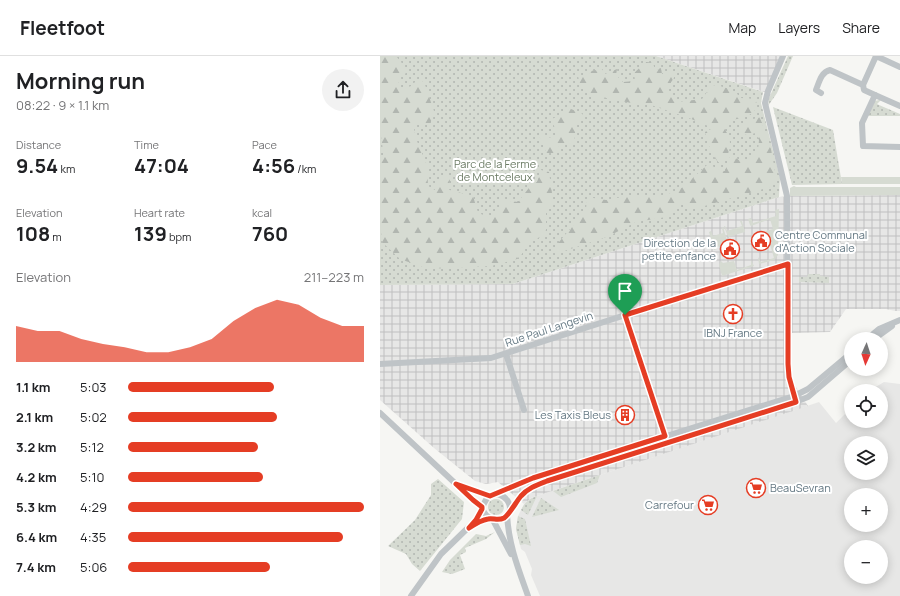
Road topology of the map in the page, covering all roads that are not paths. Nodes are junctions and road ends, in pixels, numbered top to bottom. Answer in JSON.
{"nodes":[{"id":1,"x":783,"y":56,"type":"edge"},
{"id":2,"x":876,"y":56,"type":"edge"},
{"id":3,"x":900,"y":67,"type":"edge"},
{"id":4,"x":863,"y":84,"type":"junction"},
{"id":5,"x":816,"y":90,"type":"dead end"},
{"id":6,"x":875,"y":95,"type":"junction"},
{"id":7,"x":900,"y":106,"type":"edge"},
{"id":8,"x":900,"y":147,"type":"edge"},
{"id":9,"x":788,"y":264,"type":"junction"},
{"id":10,"x":625,"y":315,"type":"junction"},
{"id":11,"x":900,"y":320,"type":"edge"},
{"id":12,"x":900,"y":324,"type":"edge"},
{"id":13,"x":875,"y":332,"type":"edge"},
{"id":14,"x":884,"y":332,"type":"edge"},
{"id":15,"x":506,"y":354,"type":"junction"},
{"id":16,"x":844,"y":359,"type":"edge"},
{"id":17,"x":380,"y":364,"type":"edge"},
{"id":18,"x":844,"y":366,"type":"edge"},
{"id":19,"x":795,"y":399,"type":"junction"},
{"id":20,"x":524,"y":410,"type":"dead end"},
{"id":21,"x":380,"y":414,"type":"edge"},
{"id":22,"x":665,"y":436,"type":"junction"},
{"id":23,"x":667,"y":443,"type":"junction"},
{"id":24,"x":456,"y":484,"type":"junction"},
{"id":25,"x":497,"y":494,"type":"junction"},
{"id":26,"x":490,"y":496,"type":"junction"},
{"id":27,"x":482,"y":508,"type":"junction"},
{"id":28,"x":508,"y":514,"type":"junction"},
{"id":29,"x":491,"y":519,"type":"junction"},
{"id":30,"x":469,"y":528,"type":"junction"},
{"id":31,"x":516,"y":564,"type":"junction"},
{"id":32,"x":411,"y":596,"type":"edge"},
{"id":33,"x":528,"y":596,"type":"edge"}],
"edges":[{"from":1,"to":9,"type":"street"},
{"from":2,"to":3,"type":"street"},
{"from":2,"to":4,"type":"street"},
{"from":4,"to":5,"type":"street"},
{"from":4,"to":6,"type":"street"},
{"from":6,"to":7,"type":"street"},
{"from":6,"to":8,"type":"street"},
{"from":9,"to":10,"type":"street","name":"Rue Paul Langevin"},
{"from":9,"to":19,"type":"street"},
{"from":10,"to":15,"type":"street","name":"Rue Paul Langevin"},
{"from":10,"to":22,"type":"street"},
{"from":11,"to":13,"type":"street"},
{"from":12,"to":14,"type":"street"},
{"from":15,"to":17,"type":"street","name":"Rue Paul Langevin"},
{"from":15,"to":20,"type":"street"},
{"from":16,"to":19,"type":"street"},
{"from":18,"to":19,"type":"street"},
{"from":19,"to":22,"type":"street"},
{"from":19,"to":23,"type":"street"},
{"from":21,"to":24,"type":"street"},
{"from":22,"to":23,"type":"street"},
{"from":22,"to":25,"type":"street"},
{"from":23,"to":28,"type":"street"},
{"from":24,"to":26,"type":"street"},
{"from":24,"to":27,"type":"street"},
{"from":25,"to":26,"type":"street"},
{"from":25,"to":28,"type":"street"},
{"from":26,"to":27,"type":"street"},
{"from":27,"to":29,"type":"street"},
{"from":27,"to":30,"type":"street"},
{"from":28,"to":29,"type":"street"},
{"from":28,"to":31,"type":"street"},
{"from":29,"to":30,"type":"street"},
{"from":29,"to":31,"type":"street"},
{"from":30,"to":32,"type":"street"},
{"from":31,"to":33,"type":"street"}]}
